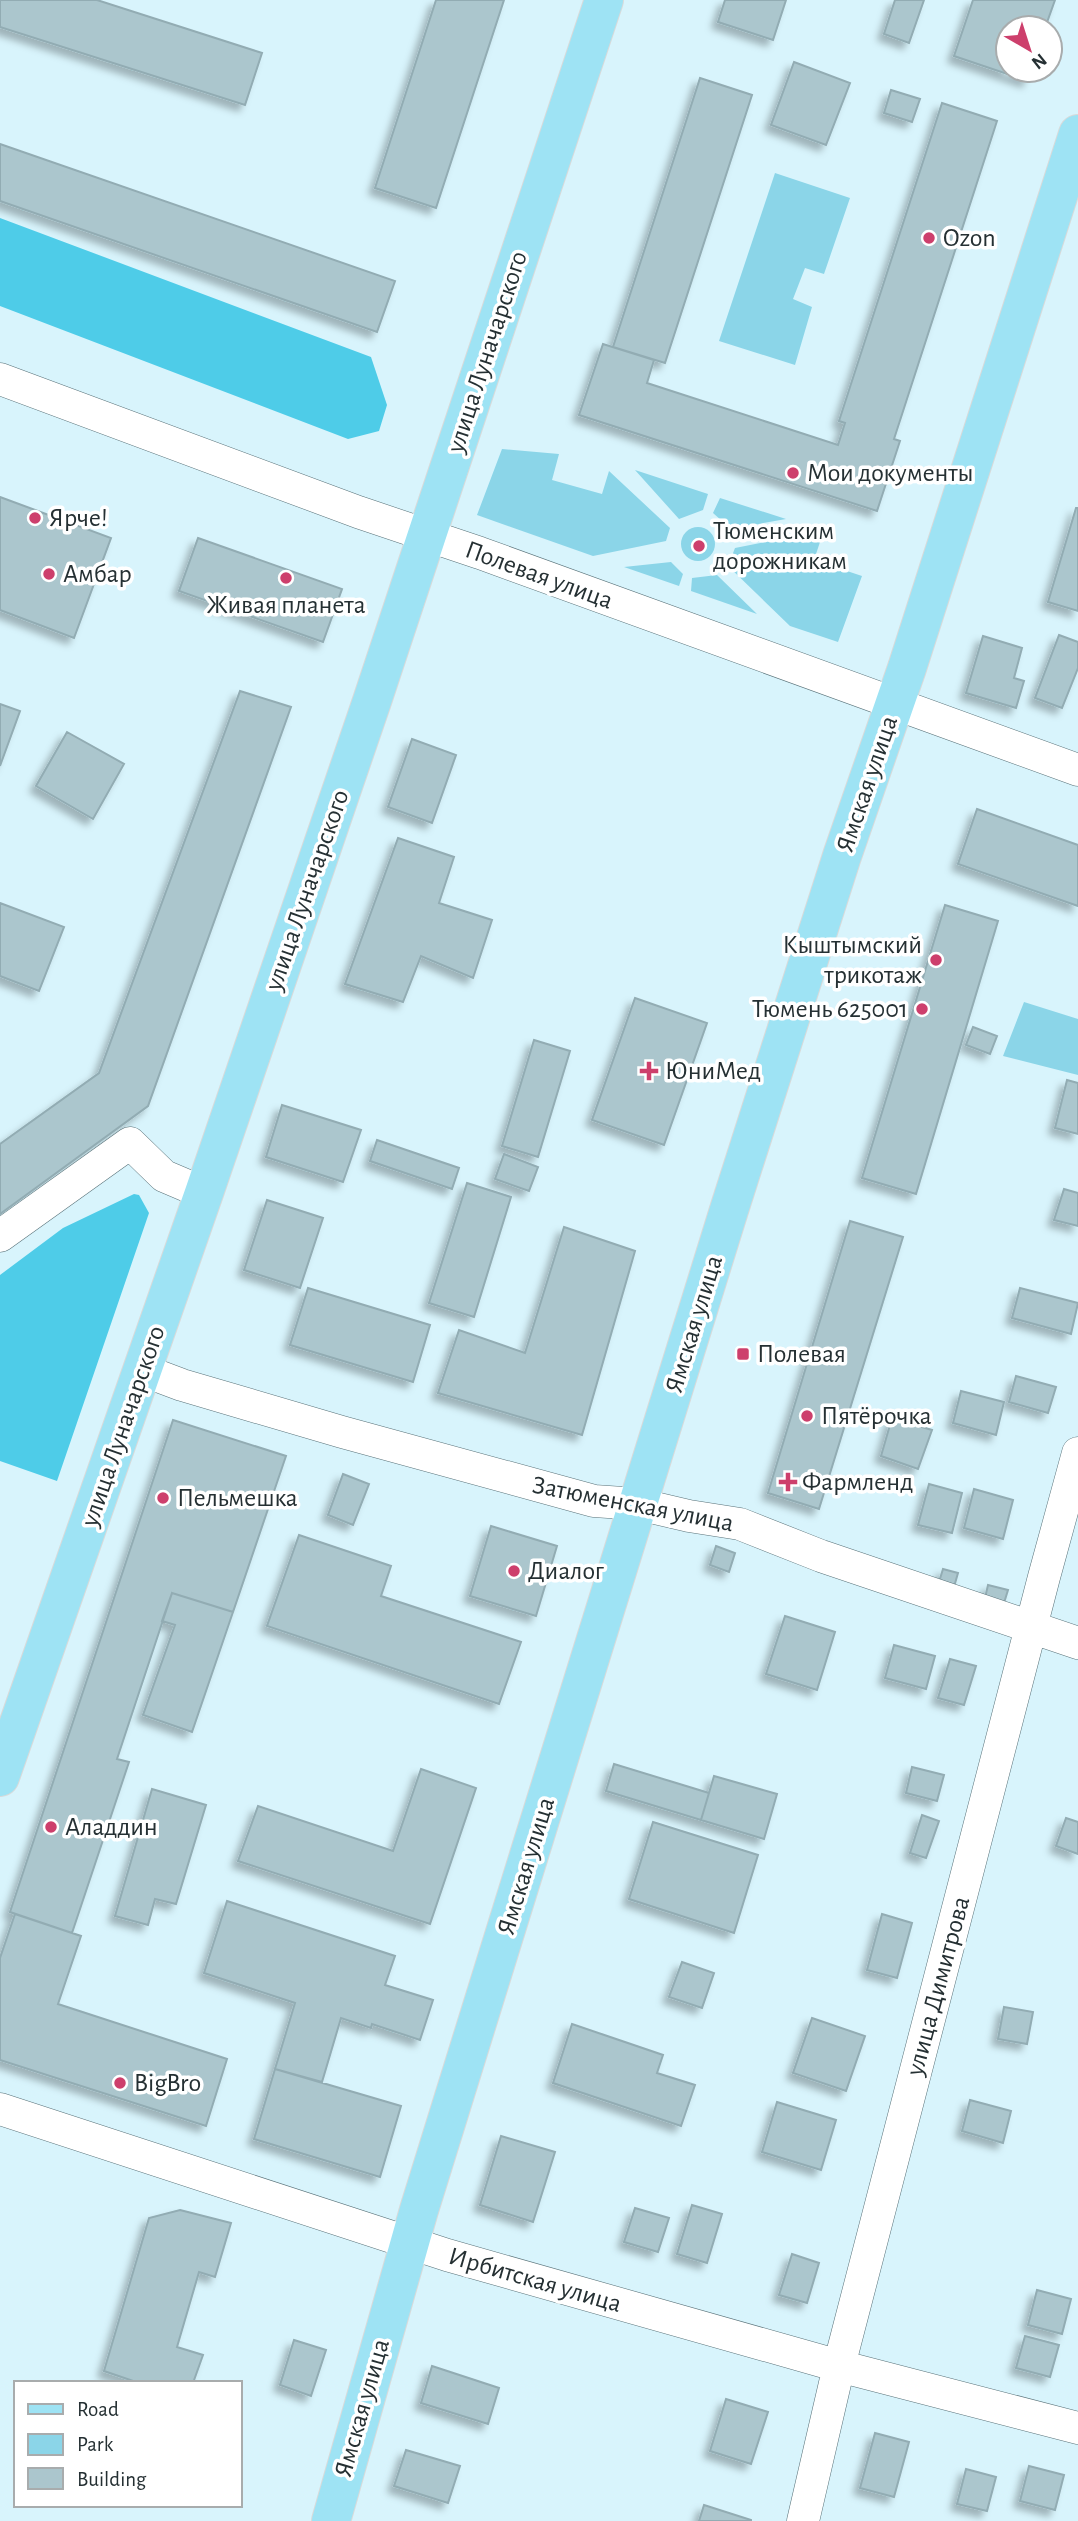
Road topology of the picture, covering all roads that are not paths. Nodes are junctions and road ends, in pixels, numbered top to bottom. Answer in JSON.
{"nodes":[{"id":1,"x":604,"y":0,"type":"edge"},
{"id":2,"x":1078,"y":134,"type":"edge"},
{"id":3,"x":0,"y":379,"type":"edge"},
{"id":4,"x":426,"y":535,"type":"junction"},
{"id":5,"x":894,"y":703,"type":"junction"},
{"id":6,"x":1078,"y":771,"type":"edge"},
{"id":7,"x":204,"y":1193,"type":"junction"},
{"id":8,"x":0,"y":1236,"type":"edge"},
{"id":9,"x":142,"y":1370,"type":"junction"},
{"id":10,"x":1078,"y":1453,"type":"edge"},
{"id":11,"x":638,"y":1504,"type":"junction"},
{"id":12,"x":1030,"y":1628,"type":"junction"},
{"id":13,"x":1078,"y":1643,"type":"edge"},
{"id":14,"x":0,"y":1777,"type":"edge"},
{"id":15,"x":0,"y":2109,"type":"edge"},
{"id":16,"x":409,"y":2244,"type":"junction"},
{"id":17,"x":839,"y":2366,"type":"junction"},
{"id":18,"x":1078,"y":2428,"type":"edge"},
{"id":19,"x":331,"y":2521,"type":"edge"},
{"id":20,"x":803,"y":2521,"type":"edge"}],
"edges":[{"from":1,"to":4,"type":"main road","name":"улица Луначарского"},
{"from":2,"to":5,"type":"main road","name":"Ямская улица"},
{"from":3,"to":4,"type":"street","name":"Полевая улица"},
{"from":4,"to":5,"type":"street","name":"Полевая улица"},
{"from":4,"to":7,"type":"main road","name":"улица Луначарского"},
{"from":5,"to":6,"type":"street","name":"Полевая улица"},
{"from":5,"to":11,"type":"main road","name":"Ямская улица"},
{"from":7,"to":8,"type":"street"},
{"from":7,"to":9,"type":"main road","name":"улица Луначарского"},
{"from":9,"to":11,"type":"street","name":"Затюменская улица"},
{"from":9,"to":14,"type":"main road","name":"улица Луначарского"},
{"from":10,"to":12,"type":"street","name":"улица Димитрова"},
{"from":11,"to":12,"type":"street","name":"Затюменская улица"},
{"from":11,"to":16,"type":"main road","name":"Ямская улица"},
{"from":12,"to":13,"type":"street","name":"Затюменская улица"},
{"from":12,"to":17,"type":"street","name":"улица Димитрова"},
{"from":15,"to":16,"type":"street","name":"Ирбитская улица"},
{"from":16,"to":17,"type":"street","name":"Ирбитская улица"},
{"from":16,"to":19,"type":"main road","name":"Ямская улица"},
{"from":17,"to":18,"type":"street","name":"Ирбитская улица"},
{"from":17,"to":20,"type":"street","name":"улица Димитрова"}]}
